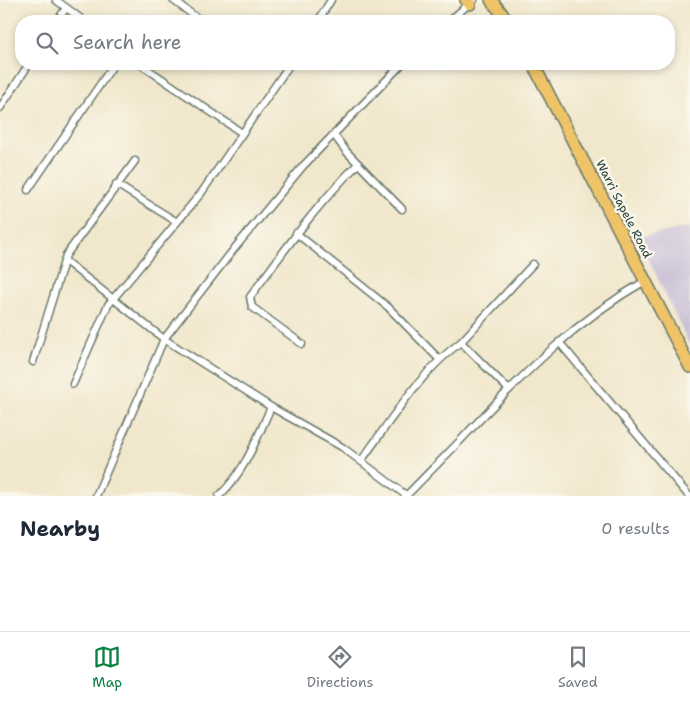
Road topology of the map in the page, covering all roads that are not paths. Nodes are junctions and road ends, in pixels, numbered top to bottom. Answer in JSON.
{"nodes":[{"id":1,"x":56,"y":0,"type":"edge"},
{"id":2,"x":173,"y":0,"type":"edge"},
{"id":3,"x":331,"y":0,"type":"edge"},
{"id":4,"x":492,"y":0,"type":"edge"},
{"id":5,"x":470,"y":1,"type":"edge"},
{"id":6,"x":66,"y":8,"type":"junction"},
{"id":7,"x":61,"y":15,"type":"edge"},
{"id":8,"x":76,"y":15,"type":"edge"},
{"id":9,"x":193,"y":15,"type":"edge"},
{"id":10,"x":322,"y":15,"type":"edge"},
{"id":11,"x":455,"y":15,"type":"edge"},
{"id":12,"x":503,"y":15,"type":"edge"},
{"id":13,"x":25,"y":70,"type":"edge"},
{"id":14,"x":110,"y":70,"type":"edge"},
{"id":15,"x":149,"y":70,"type":"edge"},
{"id":16,"x":286,"y":70,"type":"edge"},
{"id":17,"x":396,"y":70,"type":"edge"},
{"id":18,"x":536,"y":70,"type":"edge"},
{"id":19,"x":0,"y":108,"type":"edge"},
{"id":20,"x":242,"y":133,"type":"junction"},
{"id":21,"x":334,"y":135,"type":"junction"},
{"id":22,"x":135,"y":161,"type":"dead end"},
{"id":23,"x":358,"y":164,"type":"junction"},
{"id":24,"x":116,"y":184,"type":"junction"},
{"id":25,"x":28,"y":190,"type":"dead end"},
{"id":26,"x":402,"y":209,"type":"dead end"},
{"id":27,"x":177,"y":222,"type":"junction"},
{"id":28,"x":296,"y":233,"type":"junction"},
{"id":29,"x":65,"y":261,"type":"junction"},
{"id":30,"x":533,"y":264,"type":"dead end"},
{"id":31,"x":645,"y":281,"type":"junction"},
{"id":32,"x":114,"y":298,"type":"junction"},
{"id":33,"x":164,"y":340,"type":"junction"},
{"id":34,"x":461,"y":342,"type":"junction"},
{"id":35,"x":559,"y":342,"type":"junction"},
{"id":36,"x":302,"y":344,"type":"dead end"},
{"id":37,"x":439,"y":359,"type":"junction"},
{"id":38,"x":33,"y":362,"type":"dead end"},
{"id":39,"x":690,"y":368,"type":"edge"},
{"id":40,"x":72,"y":384,"type":"dead end"},
{"id":41,"x":509,"y":390,"type":"junction"},
{"id":42,"x":272,"y":407,"type":"junction"},
{"id":43,"x":361,"y":460,"type":"junction"},
{"id":44,"x":96,"y":496,"type":"edge"},
{"id":45,"x":219,"y":496,"type":"edge"},
{"id":46,"x":407,"y":496,"type":"edge"},
{"id":47,"x":689,"y":496,"type":"edge"}],
"edges":[{"from":1,"to":6,"type":"street"},
{"from":2,"to":9,"type":"street"},
{"from":3,"to":10,"type":"street"},
{"from":4,"to":12,"type":"highway"},
{"from":5,"to":11,"type":"street"},
{"from":6,"to":7,"type":"street"},
{"from":6,"to":8,"type":"street"},
{"from":13,"to":19,"type":"street"},
{"from":14,"to":25,"type":"street"},
{"from":15,"to":20,"type":"street"},
{"from":16,"to":20,"type":"street"},
{"from":17,"to":21,"type":"street"},
{"from":18,"to":31,"type":"highway","name":"Warri Sapele Road"},
{"from":20,"to":27,"type":"street"},
{"from":21,"to":23,"type":"street"},
{"from":21,"to":33,"type":"street"},
{"from":22,"to":24,"type":"street"},
{"from":23,"to":26,"type":"street"},
{"from":23,"to":28,"type":"street"},
{"from":24,"to":27,"type":"street"},
{"from":24,"to":29,"type":"street"},
{"from":27,"to":32,"type":"street"},
{"from":28,"to":36,"type":"street"},
{"from":28,"to":37,"type":"street"},
{"from":29,"to":32,"type":"street"},
{"from":29,"to":38,"type":"street"},
{"from":30,"to":34,"type":"street"},
{"from":31,"to":35,"type":"street"},
{"from":31,"to":39,"type":"highway","name":"Warri Sapele Road"},
{"from":32,"to":33,"type":"street"},
{"from":32,"to":40,"type":"street"},
{"from":33,"to":42,"type":"street"},
{"from":33,"to":44,"type":"street"},
{"from":34,"to":37,"type":"street"},
{"from":34,"to":41,"type":"street"},
{"from":35,"to":41,"type":"street"},
{"from":35,"to":47,"type":"street"},
{"from":37,"to":43,"type":"street"},
{"from":41,"to":46,"type":"street"},
{"from":42,"to":43,"type":"street"},
{"from":42,"to":45,"type":"street"},
{"from":43,"to":46,"type":"street"}]}
